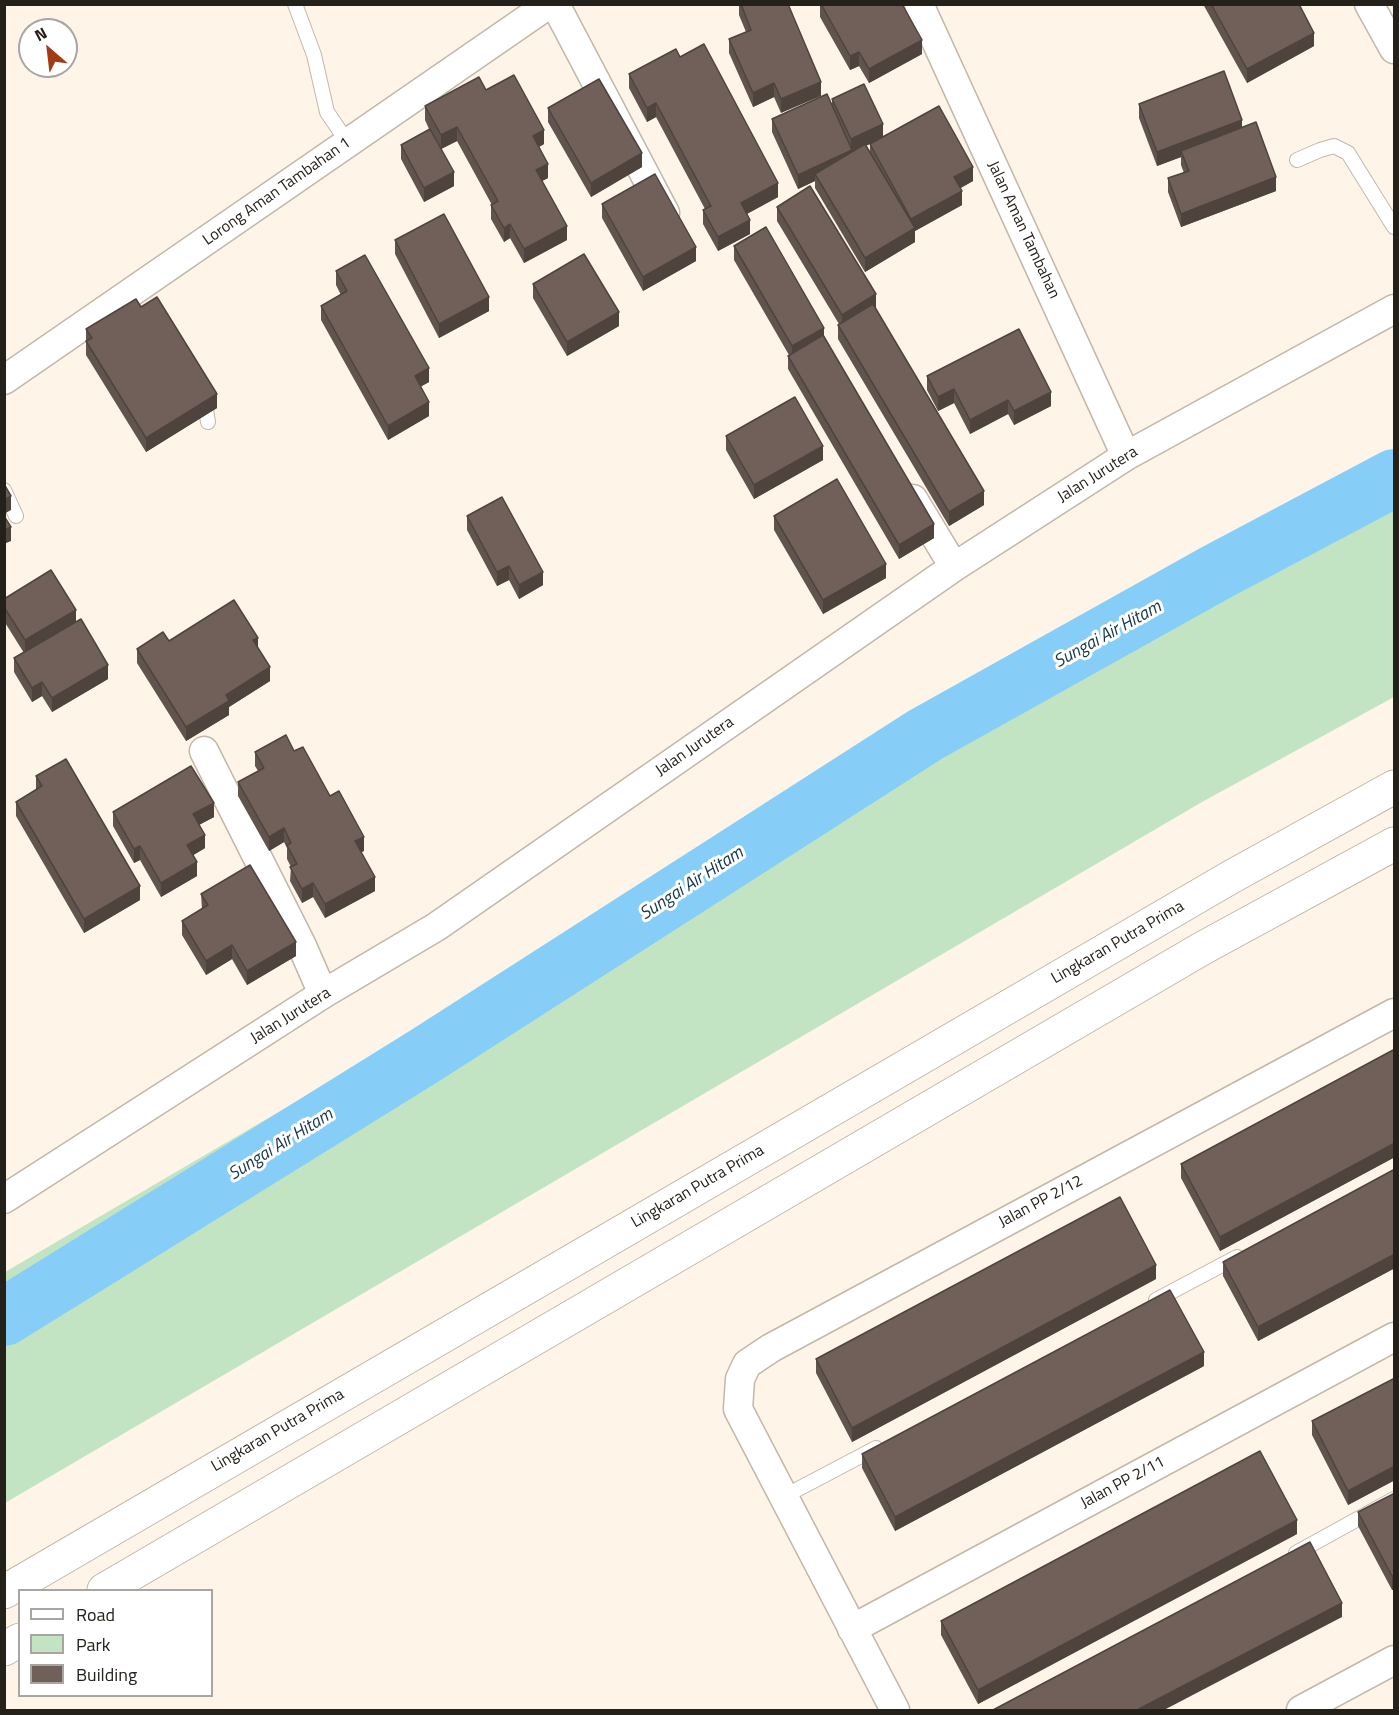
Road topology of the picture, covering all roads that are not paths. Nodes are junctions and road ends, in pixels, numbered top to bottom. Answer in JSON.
{"nodes":[{"id":1,"x":295,"y":4,"type":"edge"},
{"id":2,"x":549,"y":4,"type":"edge"},
{"id":3,"x":555,"y":4,"type":"edge"},
{"id":4,"x":919,"y":4,"type":"edge"},
{"id":5,"x":1369,"y":4,"type":"edge"},
{"id":6,"x":1395,"y":49,"type":"edge"},
{"id":7,"x":348,"y":143,"type":"junction"},
{"id":8,"x":1297,"y":160,"type":"dead end"},
{"id":9,"x":1395,"y":227,"type":"edge"},
{"id":10,"x":677,"y":237,"type":"edge"},
{"id":11,"x":1395,"y":309,"type":"edge"},
{"id":12,"x":4,"y":380,"type":"edge"},
{"id":13,"x":201,"y":381,"type":"edge"},
{"id":14,"x":208,"y":422,"type":"dead end"},
{"id":15,"x":1126,"y":456,"type":"junction"},
{"id":16,"x":899,"y":476,"type":"edge"},
{"id":17,"x":4,"y":490,"type":"edge"},
{"id":18,"x":16,"y":516,"type":"dead end"},
{"id":19,"x":954,"y":567,"type":"junction"},
{"id":20,"x":204,"y":751,"type":"dead end"},
{"id":21,"x":1395,"y":787,"type":"edge"},
{"id":22,"x":1395,"y":844,"type":"edge"},
{"id":23,"x":323,"y":994,"type":"junction"},
{"id":24,"x":1395,"y":1013,"type":"edge"},
{"id":25,"x":4,"y":1199,"type":"edge"},
{"id":26,"x":1253,"y":1249,"type":"edge"},
{"id":27,"x":1140,"y":1308,"type":"edge"},
{"id":28,"x":1395,"y":1337,"type":"edge"},
{"id":29,"x":888,"y":1442,"type":"edge"},
{"id":30,"x":783,"y":1497,"type":"junction"},
{"id":31,"x":1395,"y":1499,"type":"edge"},
{"id":32,"x":1281,"y":1560,"type":"edge"},
{"id":33,"x":106,"y":1589,"type":"edge"},
{"id":34,"x":4,"y":1592,"type":"edge"},
{"id":35,"x":852,"y":1629,"type":"junction"},
{"id":36,"x":18,"y":1641,"type":"edge"},
{"id":37,"x":4,"y":1648,"type":"edge"},
{"id":38,"x":1395,"y":1660,"type":"edge"},
{"id":39,"x":895,"y":1710,"type":"edge"},
{"id":40,"x":1301,"y":1710,"type":"edge"}],
"edges":[{"from":1,"to":7,"type":"lane"},
{"from":2,"to":7,"type":"street","name":"Lorong Aman Tambahan 1"},
{"from":3,"to":10,"type":"street"},
{"from":4,"to":15,"type":"street","name":"Jalan Aman Tambahan"},
{"from":5,"to":6,"type":"street"},
{"from":7,"to":12,"type":"street","name":"Lorong Aman Tambahan 1"},
{"from":8,"to":9,"type":"lane"},
{"from":11,"to":15,"type":"street","name":"Jalan Jurutera"},
{"from":13,"to":14,"type":"lane"},
{"from":15,"to":19,"type":"street","name":"Jalan Jurutera"},
{"from":16,"to":19,"type":"street"},
{"from":17,"to":18,"type":"lane"},
{"from":19,"to":23,"type":"street","name":"Jalan Jurutera"},
{"from":20,"to":23,"type":"street"},
{"from":21,"to":34,"type":"main road","name":"Lingkaran Putra Prima"},
{"from":22,"to":33,"type":"main road"},
{"from":23,"to":25,"type":"street","name":"Jalan Jurutera"},
{"from":24,"to":30,"type":"street","name":"Jalan PP 2/12"},
{"from":26,"to":27,"type":"lane"},
{"from":28,"to":35,"type":"street","name":"Jalan PP 2/11"},
{"from":29,"to":30,"type":"lane"},
{"from":30,"to":35,"type":"street","name":"Jalan PP 2/12"},
{"from":31,"to":32,"type":"lane"},
{"from":35,"to":39,"type":"street","name":"Jalan PP 2/12"},
{"from":36,"to":37,"type":"main road"},
{"from":38,"to":40,"type":"street"}]}
